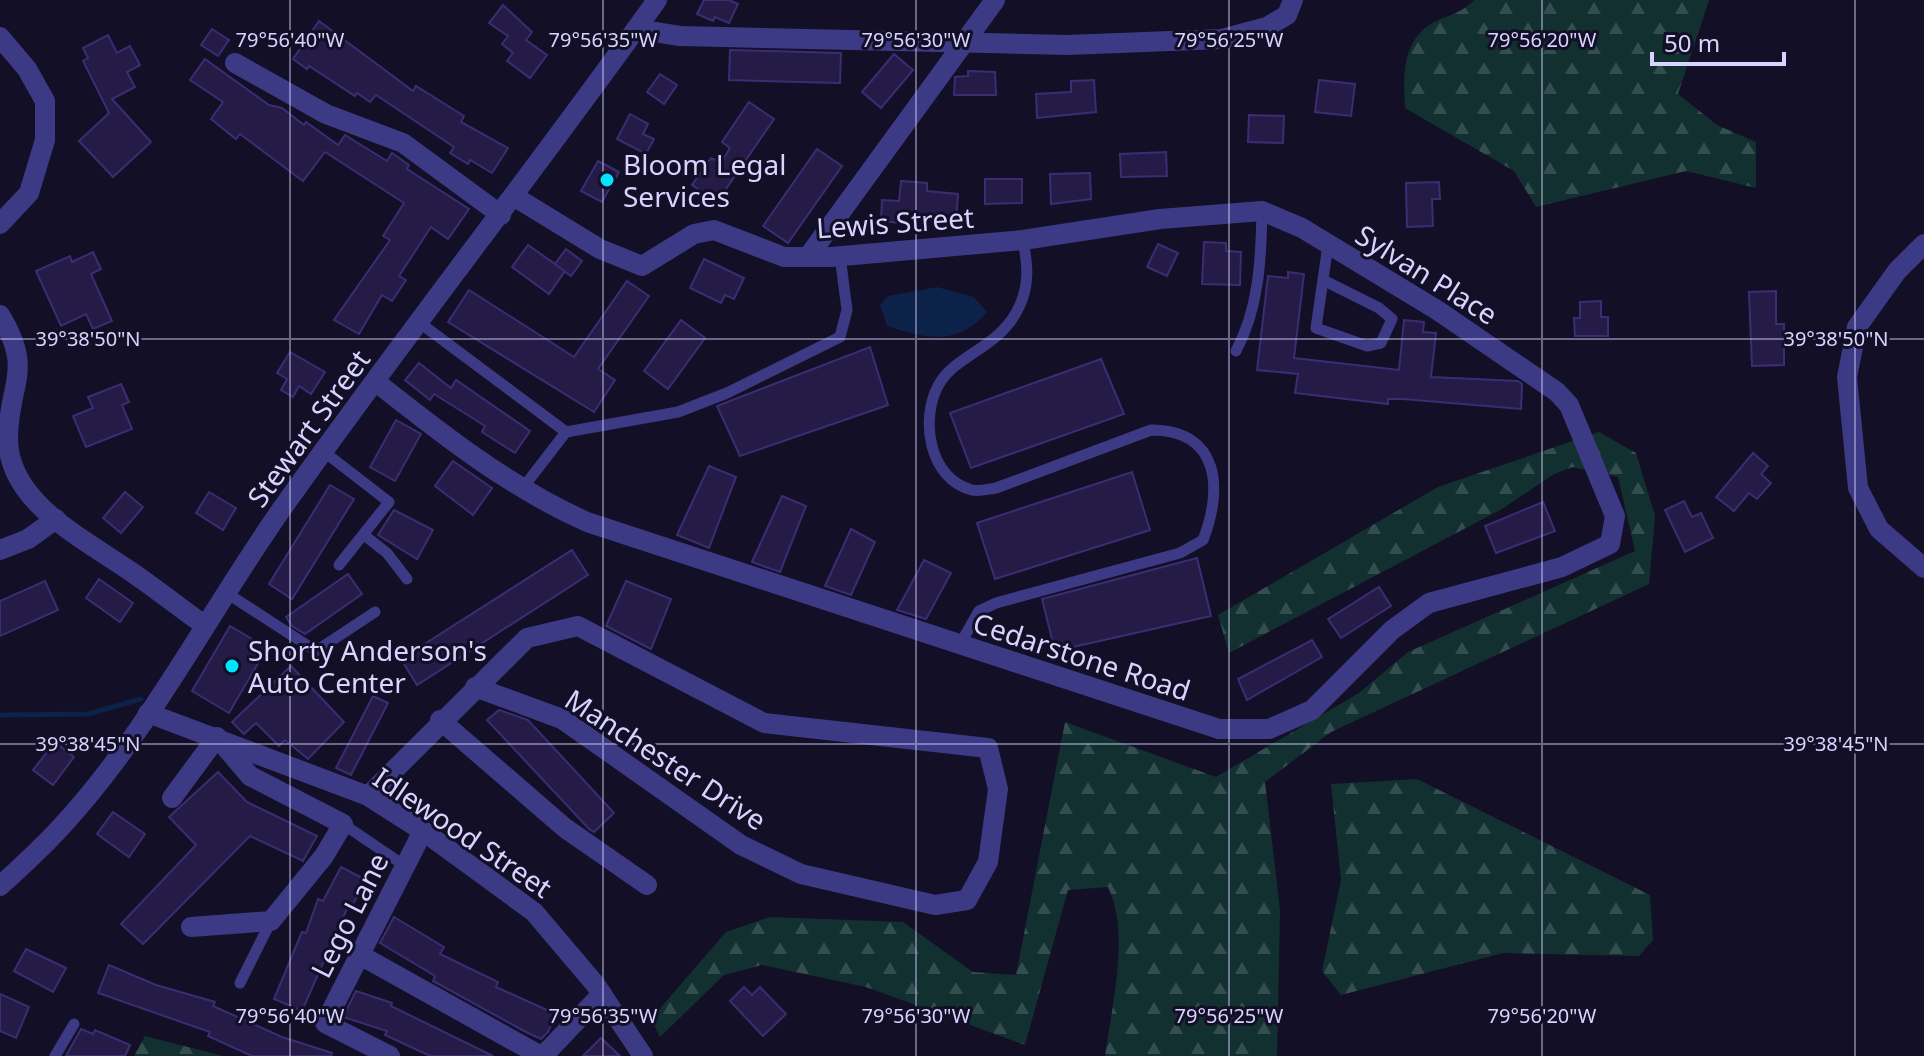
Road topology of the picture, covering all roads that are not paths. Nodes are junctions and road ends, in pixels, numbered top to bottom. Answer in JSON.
{"nodes":[{"id":1,"x":657,"y":0,"type":"edge"},
{"id":2,"x":995,"y":0,"type":"edge"},
{"id":3,"x":1293,"y":0,"type":"edge"},
{"id":4,"x":636,"y":29,"type":"junction"},
{"id":5,"x":0,"y":37,"type":"edge"},
{"id":6,"x":964,"y":42,"type":"junction"},
{"id":7,"x":235,"y":63,"type":"dead end"},
{"id":8,"x":515,"y":197,"type":"junction"},
{"id":9,"x":1262,"y":211,"type":"junction"},
{"id":10,"x":501,"y":215,"type":"junction"},
{"id":11,"x":0,"y":224,"type":"edge"},
{"id":12,"x":1023,"y":240,"type":"junction"},
{"id":13,"x":1924,"y":244,"type":"edge"},
{"id":14,"x":1328,"y":245,"type":"junction"},
{"id":15,"x":840,"y":256,"type":"junction"},
{"id":16,"x":808,"y":257,"type":"junction"},
{"id":17,"x":1323,"y":280,"type":"junction"},
{"id":18,"x":0,"y":315,"type":"edge"},
{"id":19,"x":420,"y":323,"type":"junction"},
{"id":20,"x":1236,"y":351,"type":"dead end"},
{"id":21,"x":376,"y":382,"type":"junction"},
{"id":22,"x":1557,"y":392,"type":"joint"},
{"id":23,"x":566,"y":432,"type":"junction"},
{"id":24,"x":323,"y":451,"type":"junction"},
{"id":25,"x":522,"y":489,"type":"junction"},
{"id":26,"x":56,"y":519,"type":"junction"},
{"id":27,"x":364,"y":535,"type":"junction"},
{"id":28,"x":0,"y":550,"type":"edge"},
{"id":29,"x":339,"y":565,"type":"dead end"},
{"id":30,"x":1924,"y":568,"type":"edge"},
{"id":31,"x":407,"y":579,"type":"dead end"},
{"id":32,"x":225,"y":592,"type":"junction"},
{"id":33,"x":375,"y":612,"type":"dead end"},
{"id":34,"x":204,"y":625,"type":"junction"},
{"id":35,"x":959,"y":646,"type":"junction"},
{"id":36,"x":475,"y":687,"type":"junction"},
{"id":37,"x":148,"y":713,"type":"junction"},
{"id":38,"x":440,"y":720,"type":"junction"},
{"id":39,"x":217,"y":737,"type":"junction"},
{"id":40,"x":368,"y":796,"type":"junction"},
{"id":41,"x":172,"y":798,"type":"dead end"},
{"id":42,"x":343,"y":824,"type":"junction"},
{"id":43,"x":423,"y":831,"type":"junction"},
{"id":44,"x":405,"y":866,"type":"junction"},
{"id":45,"x":647,"y":885,"type":"dead end"},
{"id":46,"x":0,"y":886,"type":"edge"},
{"id":47,"x":271,"y":921,"type":"junction"},
{"id":48,"x":191,"y":927,"type":"dead end"},
{"id":49,"x":360,"y":955,"type":"junction"},
{"id":50,"x":240,"y":983,"type":"dead end"},
{"id":51,"x":602,"y":994,"type":"junction"},
{"id":52,"x":74,"y":1024,"type":"dead end"},
{"id":53,"x":55,"y":1056,"type":"edge"},
{"id":54,"x":390,"y":1056,"type":"edge"},
{"id":55,"x":542,"y":1056,"type":"edge"},
{"id":56,"x":643,"y":1056,"type":"edge"}],
"edges":[{"from":1,"to":4,"type":"street","name":"Stewart Street"},
{"from":2,"to":6,"type":"street"},
{"from":3,"to":6,"type":"street"},
{"from":4,"to":6,"type":"street"},
{"from":4,"to":8,"type":"street","name":"Stewart Street"},
{"from":5,"to":11,"type":"street"},
{"from":6,"to":16,"type":"street"},
{"from":7,"to":10,"type":"street"},
{"from":8,"to":10,"type":"street","name":"Stewart Street"},
{"from":8,"to":16,"type":"street","name":"Lewis Street"},
{"from":9,"to":12,"type":"street","name":"Lewis Street"},
{"from":9,"to":14,"type":"street","name":"Sylvan Place"},
{"from":9,"to":20,"type":"lane"},
{"from":10,"to":19,"type":"street","name":"Stewart Street"},
{"from":12,"to":15,"type":"street","name":"Lewis Street"},
{"from":12,"to":35,"type":"lane"},
{"from":13,"to":30,"type":"street"},
{"from":14,"to":17,"type":"lane"},
{"from":14,"to":22,"type":"street","name":"Sylvan Place"},
{"from":15,"to":16,"type":"street","name":"Lewis Street"},
{"from":15,"to":23,"type":"lane"},
{"from":17,"to":17,"type":"lane"},
{"from":18,"to":26,"type":"street"},
{"from":19,"to":21,"type":"street","name":"Stewart Street"},
{"from":19,"to":23,"type":"lane"},
{"from":21,"to":24,"type":"street","name":"Stewart Street"},
{"from":21,"to":25,"type":"street","name":"Cedarstone Road"},
{"from":22,"to":35,"type":"street","name":"Cedarstone Road"},
{"from":23,"to":25,"type":"lane"},
{"from":24,"to":27,"type":"lane"},
{"from":24,"to":32,"type":"street","name":"Stewart Street"},
{"from":25,"to":35,"type":"street","name":"Cedarstone Road"},
{"from":26,"to":28,"type":"street"},
{"from":26,"to":34,"type":"street"},
{"from":27,"to":29,"type":"lane"},
{"from":27,"to":31,"type":"lane"},
{"from":32,"to":33,"type":"lane"},
{"from":32,"to":34,"type":"street","name":"Stewart Street"},
{"from":34,"to":37,"type":"street","name":"Stewart Street"},
{"from":36,"to":36,"type":"street","name":"Manchester Drive"},
{"from":36,"to":38,"type":"street","name":"Manchester Drive"},
{"from":37,"to":39,"type":"street","name":"Idlewood Street"},
{"from":37,"to":46,"type":"street","name":"Stewart Street"},
{"from":38,"to":40,"type":"street","name":"Manchester Drive"},
{"from":38,"to":45,"type":"street"},
{"from":39,"to":40,"type":"street","name":"Idlewood Street"},
{"from":39,"to":41,"type":"street"},
{"from":39,"to":42,"type":"street"},
{"from":40,"to":43,"type":"street","name":"Idlewood Street"},
{"from":42,"to":44,"type":"lane"},
{"from":42,"to":47,"type":"street"},
{"from":43,"to":44,"type":"street","name":"Lego Lane"},
{"from":43,"to":51,"type":"street","name":"Idlewood Street"},
{"from":44,"to":49,"type":"street","name":"Lego Lane"},
{"from":47,"to":48,"type":"street"},
{"from":47,"to":50,"type":"lane"},
{"from":49,"to":54,"type":"street","name":"Lego Lane"},
{"from":49,"to":55,"type":"street"},
{"from":51,"to":55,"type":"street"},
{"from":51,"to":56,"type":"street","name":"Idlewood Street"},
{"from":52,"to":53,"type":"lane"}]}
